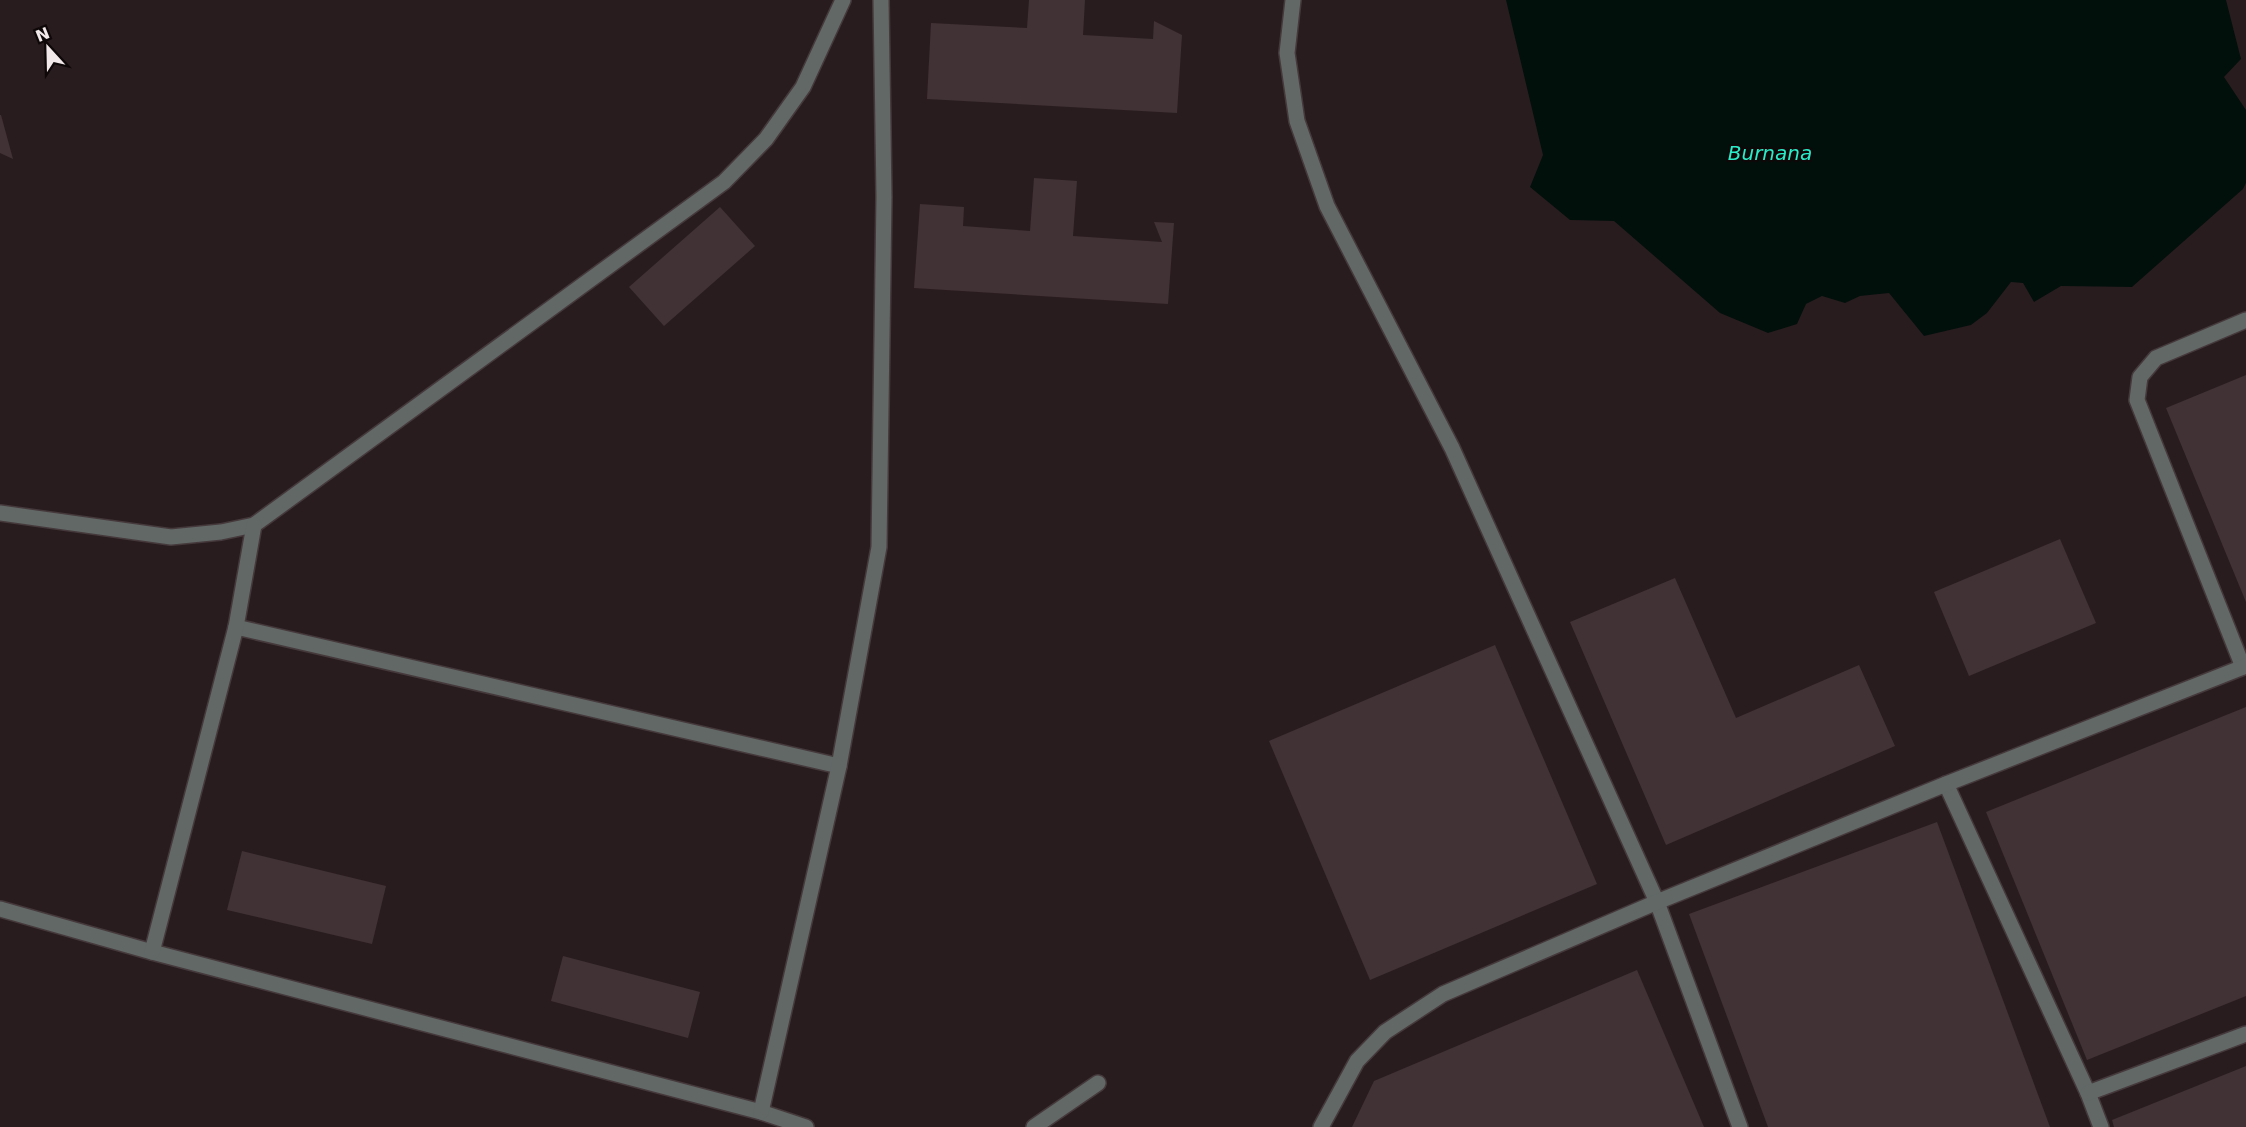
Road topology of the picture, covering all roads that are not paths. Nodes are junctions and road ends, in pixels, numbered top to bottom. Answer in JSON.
{"nodes":[{"id":1,"x":843,"y":0,"type":"edge"},
{"id":2,"x":881,"y":0,"type":"edge"},
{"id":3,"x":1293,"y":0,"type":"edge"},
{"id":4,"x":2246,"y":320,"type":"edge"},
{"id":5,"x":0,"y":513,"type":"edge"},
{"id":6,"x":254,"y":525,"type":"junction"},
{"id":7,"x":237,"y":627,"type":"junction"},
{"id":8,"x":2244,"y":667,"type":"edge"},
{"id":9,"x":839,"y":766,"type":"junction"},
{"id":10,"x":1946,"y":784,"type":"junction"},
{"id":11,"x":1657,"y":902,"type":"junction"},
{"id":12,"x":0,"y":909,"type":"edge"},
{"id":13,"x":152,"y":952,"type":"junction"},
{"id":14,"x":2246,"y":1034,"type":"edge"},
{"id":15,"x":1098,"y":1083,"type":"dead end"},
{"id":16,"x":2088,"y":1093,"type":"junction"},
{"id":17,"x":761,"y":1112,"type":"junction"},
{"id":18,"x":806,"y":1127,"type":"edge"},
{"id":19,"x":1034,"y":1127,"type":"edge"},
{"id":20,"x":1321,"y":1127,"type":"edge"},
{"id":21,"x":1740,"y":1127,"type":"edge"},
{"id":22,"x":2101,"y":1127,"type":"edge"}],
"edges":[{"from":1,"to":6,"type":"street"},
{"from":2,"to":9,"type":"street"},
{"from":3,"to":11,"type":"street"},
{"from":4,"to":8,"type":"street"},
{"from":5,"to":6,"type":"street"},
{"from":6,"to":7,"type":"street"},
{"from":7,"to":9,"type":"street"},
{"from":7,"to":13,"type":"street"},
{"from":8,"to":10,"type":"street"},
{"from":9,"to":17,"type":"street"},
{"from":10,"to":11,"type":"street"},
{"from":10,"to":16,"type":"street"},
{"from":11,"to":20,"type":"street"},
{"from":11,"to":21,"type":"street"},
{"from":12,"to":13,"type":"street"},
{"from":13,"to":17,"type":"street"},
{"from":14,"to":16,"type":"street"},
{"from":15,"to":19,"type":"street"},
{"from":16,"to":22,"type":"street"},
{"from":17,"to":18,"type":"street"}]}
